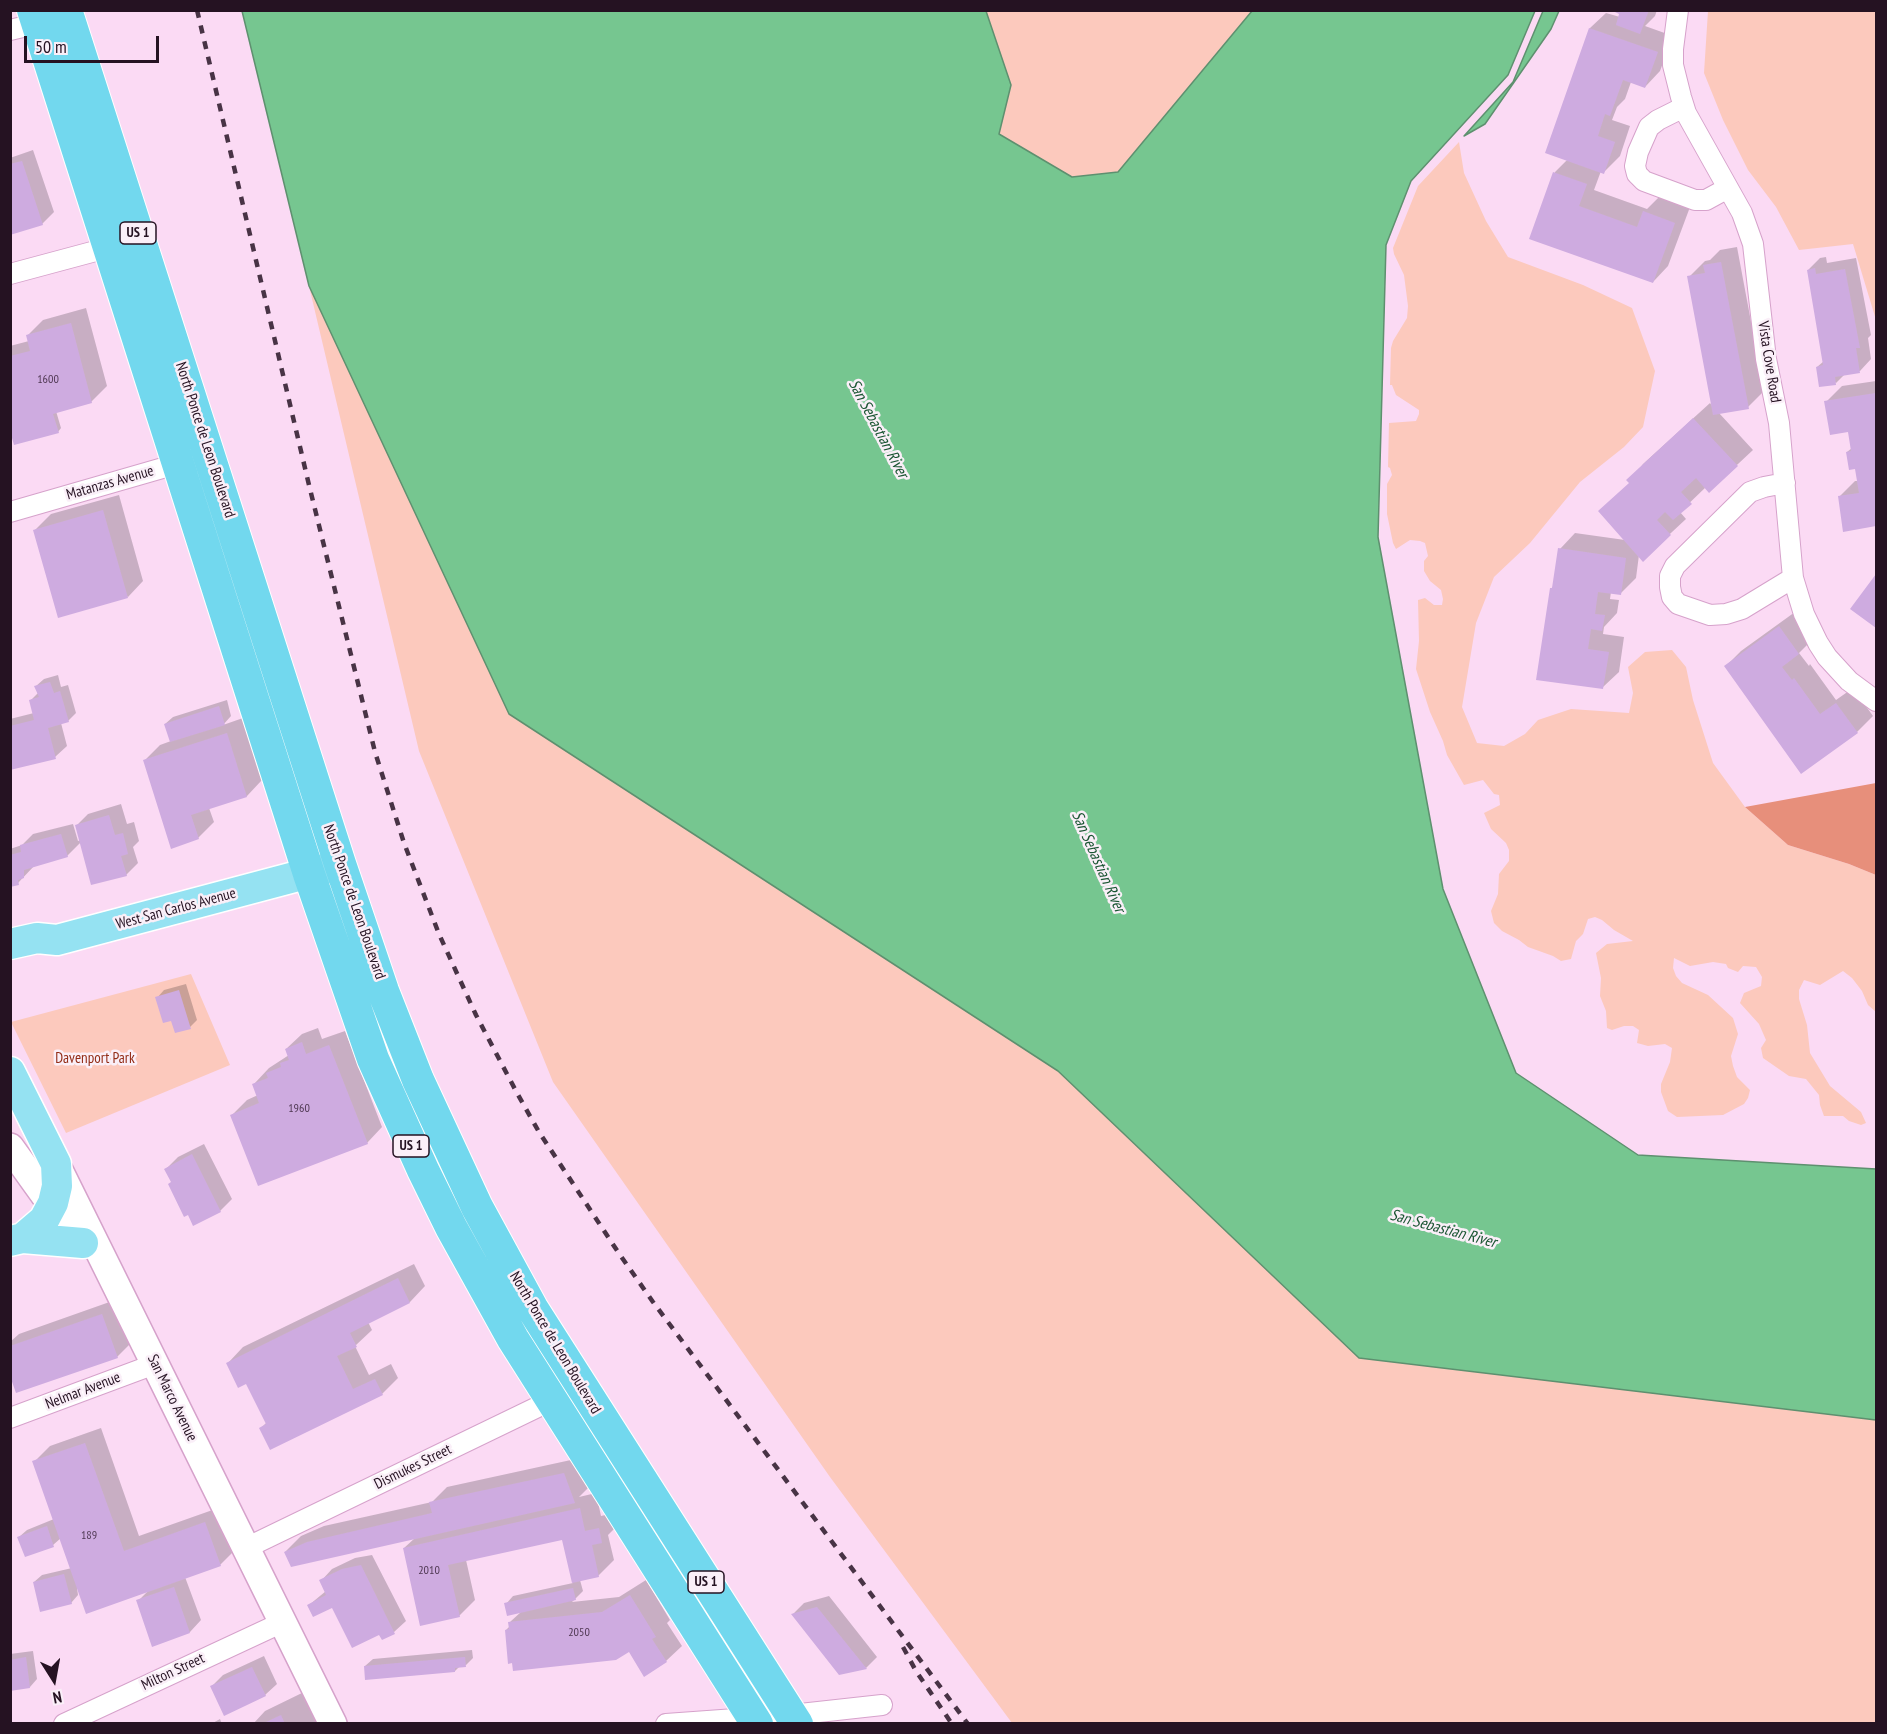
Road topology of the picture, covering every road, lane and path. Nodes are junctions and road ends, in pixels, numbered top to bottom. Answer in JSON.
{"nodes":[{"id":1,"x":1678,"y":10,"type":"edge"},
{"id":2,"x":67,"y":13,"type":"edge"},
{"id":3,"x":27,"y":21,"type":"edge"},
{"id":4,"x":1684,"y":106,"type":"junction"},
{"id":5,"x":1728,"y":188,"type":"junction"},
{"id":6,"x":140,"y":239,"type":"junction"},
{"id":7,"x":109,"y":247,"type":"junction"},
{"id":8,"x":10,"y":274,"type":"edge"},
{"id":9,"x":210,"y":455,"type":"junction"},
{"id":10,"x":178,"y":464,"type":"junction"},
{"id":11,"x":1785,"y":483,"type":"junction"},
{"id":12,"x":10,"y":512,"type":"edge"},
{"id":13,"x":1793,"y":578,"type":"junction"},
{"id":14,"x":1876,"y":701,"type":"edge"},
{"id":15,"x":340,"y":864,"type":"junction"},
{"id":16,"x":309,"y":874,"type":"junction"},
{"id":17,"x":57,"y":940,"type":"junction"},
{"id":18,"x":10,"y":944,"type":"edge"},
{"id":19,"x":10,"y":967,"type":"edge"},
{"id":20,"x":10,"y":1072,"type":"edge"},
{"id":21,"x":10,"y":1147,"type":"edge"},
{"id":22,"x":56,"y":1164,"type":"junction"},
{"id":23,"x":51,"y":1207,"type":"junction"},
{"id":24,"x":17,"y":1240,"type":"edge"},
{"id":25,"x":91,"y":1248,"type":"junction"},
{"id":26,"x":154,"y":1364,"type":"junction"},
{"id":27,"x":581,"y":1386,"type":"junction"},
{"id":28,"x":551,"y":1401,"type":"junction"},
{"id":29,"x":10,"y":1418,"type":"edge"},
{"id":30,"x":246,"y":1548,"type":"junction"},
{"id":31,"x":283,"y":1622,"type":"junction"},
{"id":32,"x":882,"y":1705,"type":"dead end"},
{"id":33,"x":794,"y":1719,"type":"edge"},
{"id":34,"x":755,"y":1720,"type":"edge"},
{"id":35,"x":64,"y":1724,"type":"edge"},
{"id":36,"x":333,"y":1724,"type":"edge"},
{"id":37,"x":666,"y":1724,"type":"edge"}],
"edges":[{"from":1,"to":4,"type":"street","name":"Vista Cove Road"},
{"from":2,"to":3,"type":"street"},
{"from":2,"to":6,"type":"highway","name":"North Ponce de Leon Boulevard","number":"US 1"},
{"from":3,"to":7,"type":"highway","number":"US 1"},
{"from":4,"to":5,"type":"street","name":"Vista Cove Road"},
{"from":4,"to":5,"type":"street"},
{"from":5,"to":11,"type":"street","name":"Vista Cove Road"},
{"from":6,"to":7,"type":"street"},
{"from":6,"to":9,"type":"highway","name":"North Ponce de Leon Boulevard","number":"US 1"},
{"from":7,"to":8,"type":"street"},
{"from":7,"to":10,"type":"highway","number":"US 1"},
{"from":9,"to":10,"type":"street","name":"Matanzas Avenue"},
{"from":9,"to":15,"type":"highway","name":"North Ponce de Leon Boulevard","number":"US 1"},
{"from":10,"to":12,"type":"street","name":"Matanzas Avenue"},
{"from":10,"to":16,"type":"highway","number":"US 1"},
{"from":11,"to":13,"type":"street","name":"Vista Cove Road"},
{"from":11,"to":13,"type":"street"},
{"from":13,"to":14,"type":"street","name":"Vista Cove Road"},
{"from":15,"to":16,"type":"main road","name":"West San Carlos Avenue"},
{"from":15,"to":27,"type":"highway","name":"North Ponce de Leon Boulevard","number":"US 1"},
{"from":16,"to":17,"type":"main road","name":"West San Carlos Avenue"},
{"from":16,"to":28,"type":"highway","number":"US 1"},
{"from":17,"to":18,"type":"main road","name":"West San Carlos Avenue"},
{"from":17,"to":19,"type":"main road"},
{"from":20,"to":22,"type":"main road","name":"San Marco Avenue"},
{"from":21,"to":23,"type":"main road"},
{"from":22,"to":23,"type":"main road"},
{"from":22,"to":25,"type":"main road","name":"San Marco Avenue"},
{"from":23,"to":24,"type":"main road"},
{"from":23,"to":25,"type":"main road"},
{"from":24,"to":25,"type":"main road"},
{"from":25,"to":26,"type":"main road","name":"San Marco Avenue"},
{"from":26,"to":29,"type":"street","name":"Nelmar Avenue"},
{"from":26,"to":30,"type":"main road","name":"San Marco Avenue"},
{"from":27,"to":28,"type":"street","name":"Dismukes Street"},
{"from":27,"to":33,"type":"highway","name":"North Ponce de Leon Boulevard","number":"US 1"},
{"from":28,"to":30,"type":"street","name":"Dismukes Street"},
{"from":28,"to":34,"type":"highway","number":"US 1"},
{"from":30,"to":31,"type":"main road","name":"San Marco Avenue"},
{"from":31,"to":35,"type":"street","name":"Milton Street"},
{"from":31,"to":36,"type":"main road","name":"San Marco Avenue"},
{"from":32,"to":33,"type":"street"},
{"from":33,"to":34,"type":"street"},
{"from":34,"to":37,"type":"street"}]}
